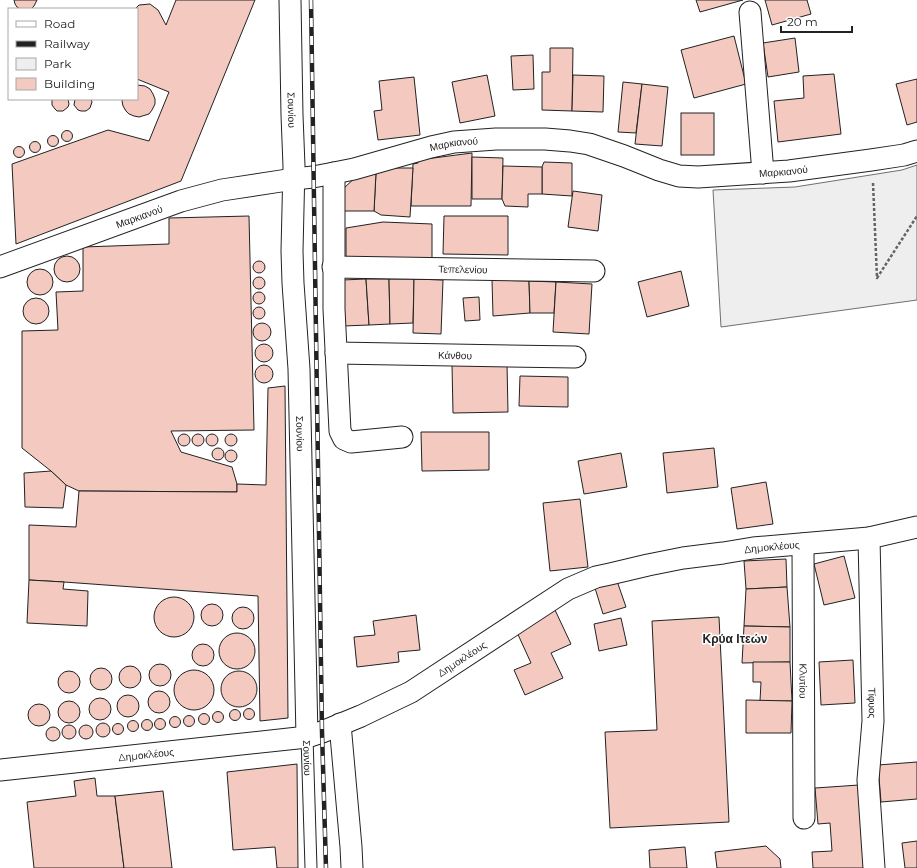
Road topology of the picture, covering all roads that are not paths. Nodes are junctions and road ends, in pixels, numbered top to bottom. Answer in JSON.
{"nodes":[{"id":1,"x":290,"y":0,"type":"edge"},
{"id":2,"x":750,"y":12,"type":"dead end"},
{"id":3,"x":917,"y":151,"type":"edge"},
{"id":4,"x":334,"y":173,"type":"junction"},
{"id":5,"x":763,"y":173,"type":"junction"},
{"id":6,"x":294,"y":178,"type":"junction"},
{"id":7,"x":0,"y":267,"type":"edge"},
{"id":8,"x":333,"y":267,"type":"junction"},
{"id":9,"x":594,"y":271,"type":"dead end"},
{"id":10,"x":336,"y":353,"type":"junction"},
{"id":11,"x":575,"y":357,"type":"dead end"},
{"id":12,"x":402,"y":437,"type":"dead end"},
{"id":13,"x":917,"y":527,"type":"edge"},
{"id":14,"x":869,"y":538,"type":"junction"},
{"id":15,"x":803,"y":544,"type":"junction"},
{"id":16,"x":340,"y":724,"type":"junction"},
{"id":17,"x":307,"y":737,"type":"junction"},
{"id":18,"x":0,"y":770,"type":"edge"},
{"id":19,"x":804,"y":818,"type":"dead end"},
{"id":20,"x":311,"y":868,"type":"edge"},
{"id":21,"x":352,"y":868,"type":"edge"},
{"id":22,"x":874,"y":868,"type":"edge"}],
"edges":[{"from":1,"to":6,"type":"street","name":"Σουνίου"},
{"from":2,"to":5,"type":"street"},
{"from":3,"to":5,"type":"street","name":"Μαρκιανού"},
{"from":4,"to":5,"type":"street","name":"Μαρκιανού"},
{"from":4,"to":6,"type":"street","name":"Μαρκιανού"},
{"from":4,"to":8,"type":"street"},
{"from":6,"to":7,"type":"street","name":"Μαρκιανού"},
{"from":6,"to":17,"type":"street","name":"Σουνίου"},
{"from":8,"to":9,"type":"street","name":"Τεπελενίου"},
{"from":8,"to":10,"type":"street"},
{"from":10,"to":11,"type":"street","name":"Κάνθου"},
{"from":10,"to":12,"type":"street"},
{"from":13,"to":14,"type":"street","name":"Δημοκλέους"},
{"from":14,"to":15,"type":"street","name":"Δημοκλέους"},
{"from":14,"to":22,"type":"street","name":"Τίφυος"},
{"from":15,"to":16,"type":"street","name":"Δημοκλέους"},
{"from":15,"to":19,"type":"street","name":"Κλυτίου"},
{"from":16,"to":17,"type":"street","name":"Δημοκλέους"},
{"from":16,"to":21,"type":"street"},
{"from":17,"to":18,"type":"street","name":"Δημοκλέους"},
{"from":17,"to":20,"type":"lane","name":"Σουνίου"}]}
